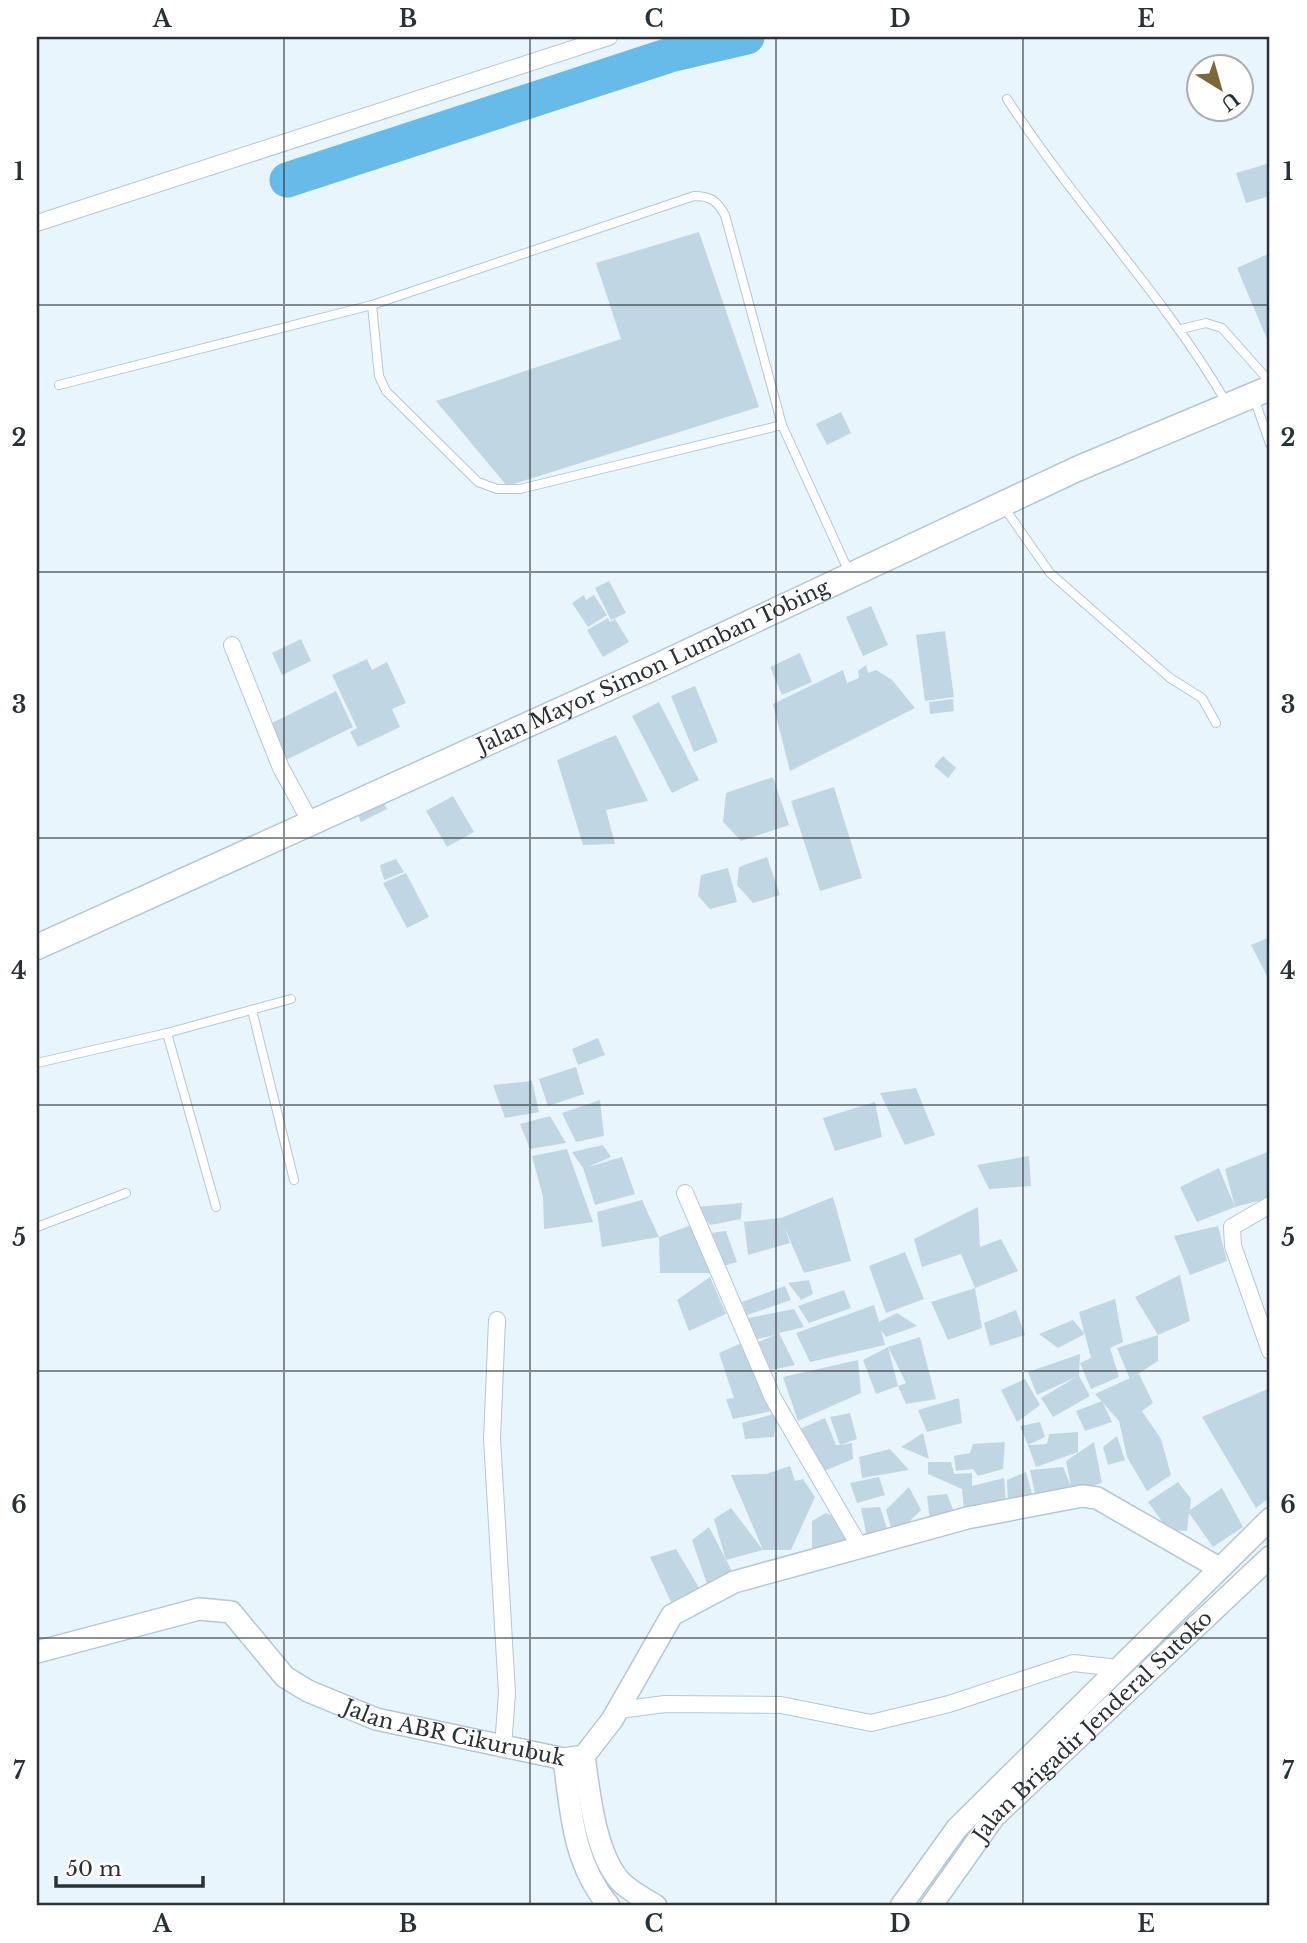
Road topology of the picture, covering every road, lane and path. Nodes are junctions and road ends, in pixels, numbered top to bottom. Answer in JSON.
{"nodes":[{"id":1,"x":609,"y":37,"type":"edge"},
{"id":2,"x":1007,"y":99,"type":"dead end"},
{"id":3,"x":37,"y":223,"type":"edge"},
{"id":4,"x":372,"y":305,"type":"junction"},
{"id":5,"x":1181,"y":329,"type":"junction"},
{"id":6,"x":59,"y":385,"type":"dead end"},
{"id":7,"x":1264,"y":389,"type":"edge"},
{"id":8,"x":1228,"y":406,"type":"junction"},
{"id":9,"x":782,"y":425,"type":"junction"},
{"id":10,"x":1270,"y":444,"type":"edge"},
{"id":11,"x":1003,"y":506,"type":"junction"},
{"id":12,"x":850,"y":574,"type":"junction"},
{"id":13,"x":232,"y":645,"type":"dead end"},
{"id":14,"x":1216,"y":723,"type":"dead end"},
{"id":15,"x":311,"y":823,"type":"junction"},
{"id":16,"x":37,"y":947,"type":"edge"},
{"id":17,"x":291,"y":999,"type":"dead end"},
{"id":18,"x":252,"y":1010,"type":"junction"},
{"id":19,"x":167,"y":1033,"type":"junction"},
{"id":20,"x":37,"y":1063,"type":"edge"},
{"id":21,"x":294,"y":1180,"type":"dead end"},
{"id":22,"x":126,"y":1193,"type":"dead end"},
{"id":23,"x":684,"y":1193,"type":"dead end"},
{"id":24,"x":1270,"y":1205,"type":"edge"},
{"id":25,"x":216,"y":1206,"type":"dead end"},
{"id":26,"x":37,"y":1227,"type":"edge"},
{"id":27,"x":497,"y":1320,"type":"dead end"},
{"id":28,"x":1270,"y":1351,"type":"edge"},
{"id":29,"x":1270,"y":1519,"type":"edge"},
{"id":30,"x":860,"y":1547,"type":"junction"},
{"id":31,"x":1270,"y":1557,"type":"edge"},
{"id":32,"x":1219,"y":1568,"type":"junction"},
{"id":33,"x":1139,"y":1647,"type":"junction"},
{"id":34,"x":37,"y":1652,"type":"edge"},
{"id":35,"x":1155,"y":1663,"type":"junction"},
{"id":36,"x":1118,"y":1668,"type":"junction"},
{"id":37,"x":619,"y":1710,"type":"junction"},
{"id":38,"x":503,"y":1747,"type":"junction"},
{"id":39,"x":573,"y":1757,"type":"junction"},
{"id":40,"x":609,"y":1906,"type":"edge"},
{"id":41,"x":656,"y":1906,"type":"edge"},
{"id":42,"x":901,"y":1906,"type":"edge"},
{"id":43,"x":930,"y":1906,"type":"edge"}],
"edges":[{"from":1,"to":3,"type":"street"},
{"from":2,"to":5,"type":"lane"},
{"from":4,"to":6,"type":"lane"},
{"from":4,"to":9,"type":"lane"},
{"from":4,"to":9,"type":"lane"},
{"from":5,"to":7,"type":"lane"},
{"from":5,"to":8,"type":"lane"},
{"from":7,"to":8,"type":"main road","name":"Jalan Mayor Simon Lumban Tobing"},
{"from":7,"to":10,"type":"lane"},
{"from":8,"to":11,"type":"main road","name":"Jalan Mayor Simon Lumban Tobing"},
{"from":9,"to":12,"type":"lane"},
{"from":11,"to":12,"type":"main road","name":"Jalan Mayor Simon Lumban Tobing"},
{"from":11,"to":14,"type":"lane"},
{"from":12,"to":15,"type":"main road","name":"Jalan Mayor Simon Lumban Tobing"},
{"from":13,"to":15,"type":"street"},
{"from":15,"to":16,"type":"main road","name":"Jalan Mayor Simon Lumban Tobing"},
{"from":17,"to":18,"type":"lane"},
{"from":18,"to":19,"type":"lane"},
{"from":18,"to":21,"type":"lane"},
{"from":19,"to":20,"type":"lane"},
{"from":19,"to":25,"type":"lane"},
{"from":22,"to":26,"type":"lane"},
{"from":23,"to":30,"type":"street"},
{"from":24,"to":28,"type":"street"},
{"from":27,"to":38,"type":"street"},
{"from":29,"to":32,"type":"street"},
{"from":30,"to":32,"type":"street","name":"Jalan ABR Cikurubuk"},
{"from":30,"to":37,"type":"street","name":"Jalan ABR Cikurubuk"},
{"from":31,"to":35,"type":"street","name":"Jalan Brigadir Jenderal Sutoko"},
{"from":32,"to":33,"type":"street"},
{"from":33,"to":35,"type":"street"},
{"from":33,"to":36,"type":"street"},
{"from":34,"to":38,"type":"street","name":"Jalan ABR Cikurubuk"},
{"from":35,"to":43,"type":"street","name":"Jalan Brigadir Jenderal Sutoko"},
{"from":36,"to":37,"type":"street"},
{"from":36,"to":42,"type":"street"},
{"from":37,"to":39,"type":"street","name":"Jalan ABR Cikurubuk"},
{"from":38,"to":39,"type":"street","name":"Jalan ABR Cikurubuk"},
{"from":39,"to":40,"type":"street"},
{"from":39,"to":41,"type":"street"}]}
